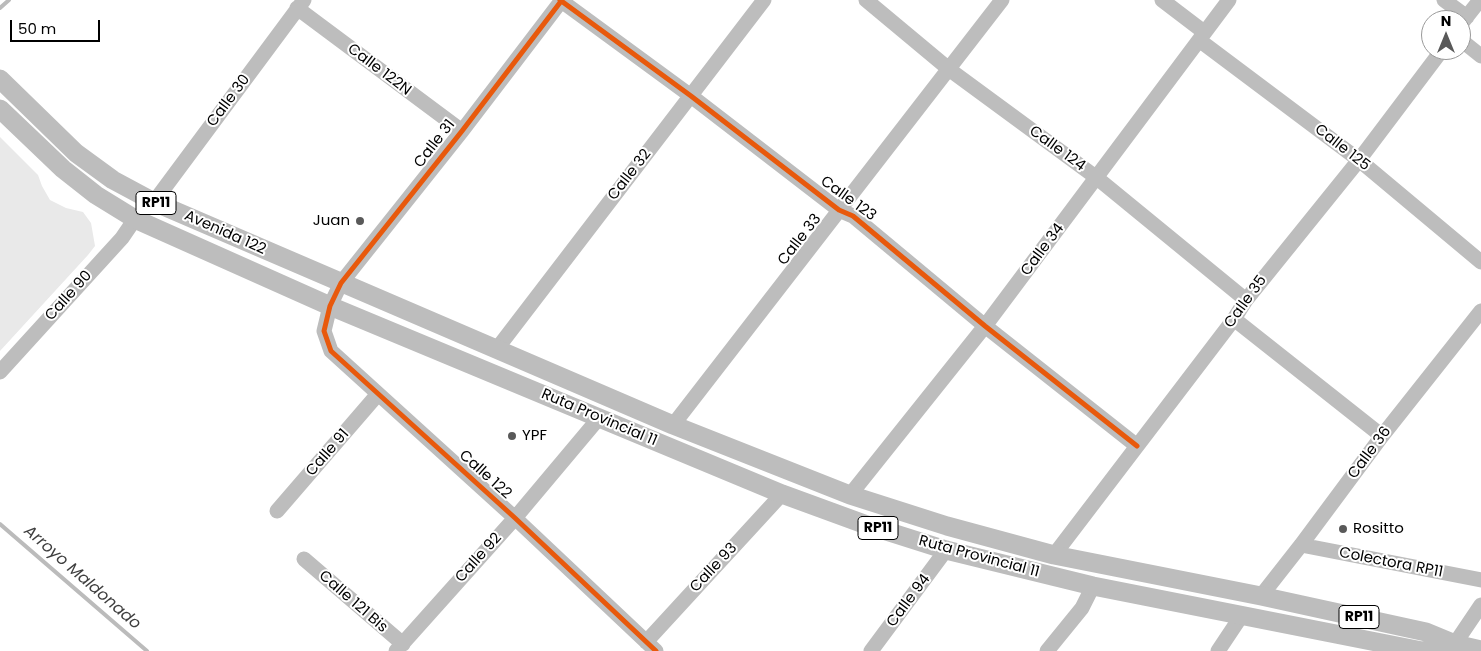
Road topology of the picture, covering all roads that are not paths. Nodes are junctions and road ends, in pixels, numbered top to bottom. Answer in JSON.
{"nodes":[{"id":1,"x":561,"y":0,"type":"edge"},
{"id":2,"x":764,"y":0,"type":"edge"},
{"id":3,"x":866,"y":0,"type":"edge"},
{"id":4,"x":1002,"y":0,"type":"edge"},
{"id":5,"x":1162,"y":0,"type":"edge"},
{"id":6,"x":1230,"y":0,"type":"edge"},
{"id":7,"x":1444,"y":0,"type":"edge"},
{"id":8,"x":1480,"y":0,"type":"edge"},
{"id":9,"x":301,"y":4,"type":"edge"},
{"id":10,"x":1454,"y":10,"type":"edge"},
{"id":11,"x":1471,"y":12,"type":"edge"},
{"id":12,"x":1202,"y":36,"type":"junction"},
{"id":13,"x":1471,"y":48,"type":"edge"},
{"id":14,"x":1481,"y":56,"type":"edge"},
{"id":15,"x":1434,"y":60,"type":"edge"},
{"id":16,"x":950,"y":70,"type":"junction"},
{"id":17,"x":0,"y":78,"type":"edge"},
{"id":18,"x":691,"y":96,"type":"junction"},
{"id":19,"x":0,"y":109,"type":"edge"},
{"id":20,"x":462,"y":131,"type":"junction"},
{"id":21,"x":1359,"y":160,"type":"junction"},
{"id":22,"x":1097,"y":178,"type":"junction"},
{"id":23,"x":154,"y":202,"type":"junction"},
{"id":24,"x":839,"y":210,"type":"junction"},
{"id":25,"x":135,"y":220,"type":"junction"},
{"id":26,"x":1481,"y":262,"type":"edge"},
{"id":27,"x":341,"y":283,"type":"junction"},
{"id":28,"x":1246,"y":300,"type":"junction"},
{"id":29,"x":330,"y":306,"type":"junction"},
{"id":30,"x":1481,"y":311,"type":"edge"},
{"id":31,"x":1234,"y":318,"type":"junction"},
{"id":32,"x":985,"y":326,"type":"junction"},
{"id":33,"x":496,"y":350,"type":"junction"},
{"id":34,"x":0,"y":372,"type":"edge"},
{"id":35,"x":378,"y":394,"type":"junction"},
{"id":36,"x":599,"y":418,"type":"junction"},
{"id":37,"x":673,"y":425,"type":"junction"},
{"id":38,"x":1382,"y":436,"type":"junction"},
{"id":39,"x":1137,"y":446,"type":"junction"},
{"id":40,"x":782,"y":494,"type":"junction"},
{"id":41,"x":850,"y":495,"type":"junction"},
{"id":42,"x":277,"y":511,"type":"dead end"},
{"id":43,"x":514,"y":518,"type":"junction"},
{"id":44,"x":1301,"y":545,"type":"junction"},
{"id":45,"x":946,"y":550,"type":"junction"},
{"id":46,"x":1054,"y":555,"type":"junction"},
{"id":47,"x":304,"y":559,"type":"dead end"},
{"id":48,"x":1481,"y":580,"type":"edge"},
{"id":49,"x":1093,"y":586,"type":"junction"},
{"id":50,"x":1260,"y":596,"type":"junction"},
{"id":51,"x":1481,"y":605,"type":"edge"},
{"id":52,"x":1242,"y":616,"type":"junction"},
{"id":53,"x":651,"y":647,"type":"edge"},
{"id":54,"x":399,"y":648,"type":"edge"},
{"id":55,"x":1453,"y":648,"type":"edge"},
{"id":56,"x":1481,"y":650,"type":"edge"},
{"id":57,"x":871,"y":651,"type":"edge"},
{"id":58,"x":1047,"y":651,"type":"edge"},
{"id":59,"x":1218,"y":651,"type":"edge"}],
"edges":[{"from":1,"to":18,"type":"street","name":"Calle 123"},
{"from":1,"to":20,"type":"street","name":"Calle 31"},
{"from":2,"to":18,"type":"street","name":"Calle 32"},
{"from":3,"to":16,"type":"street","name":"Calle 124"},
{"from":4,"to":16,"type":"street","name":"Calle 33"},
{"from":5,"to":12,"type":"street","name":"Calle 125"},
{"from":6,"to":12,"type":"street","name":"Calle 34"},
{"from":7,"to":10,"type":"street"},
{"from":8,"to":11,"type":"street"},
{"from":9,"to":20,"type":"street","name":"Calle 122N"},
{"from":9,"to":23,"type":"street","name":"Calle 30"},
{"from":12,"to":21,"type":"street","name":"Calle 125"},
{"from":12,"to":22,"type":"street","name":"Calle 34"},
{"from":13,"to":14,"type":"street"},
{"from":15,"to":21,"type":"street","name":"Calle 35"},
{"from":16,"to":22,"type":"street","name":"Calle 124"},
{"from":16,"to":24,"type":"street","name":"Calle 33"},
{"from":17,"to":23,"type":"main road","name":"Avenida 122","number":"RP11"},
{"from":18,"to":24,"type":"street","name":"Calle 123"},
{"from":18,"to":33,"type":"street","name":"Calle 32"},
{"from":19,"to":25,"type":"main road","name":"Avenida 122","number":"RP11"},
{"from":20,"to":27,"type":"street","name":"Calle 31"},
{"from":21,"to":26,"type":"street","name":"Calle 125"},
{"from":21,"to":28,"type":"street","name":"Calle 35"},
{"from":22,"to":28,"type":"street","name":"Calle 124"},
{"from":22,"to":32,"type":"street","name":"Calle 34"},
{"from":23,"to":27,"type":"main road","name":"Avenida 122","number":"RP11"},
{"from":24,"to":32,"type":"street","name":"Calle 123"},
{"from":24,"to":37,"type":"street","name":"Calle 33"},
{"from":25,"to":29,"type":"main road","name":"Avenida 122","number":"RP11"},
{"from":25,"to":34,"type":"street","name":"Calle 90"},
{"from":27,"to":29,"type":"street","name":"Calle 31"},
{"from":27,"to":33,"type":"main road","name":"Ruta Provincial 11","number":"RP11"},
{"from":28,"to":31,"type":"street","name":"Calle 35"},
{"from":29,"to":35,"type":"street","name":"Calle 122"},
{"from":29,"to":36,"type":"main road","name":"Ruta Provincial 11","number":"RP11"},
{"from":30,"to":38,"type":"street","name":"Calle 36"},
{"from":31,"to":38,"type":"street"},
{"from":31,"to":39,"type":"street","name":"Calle 35"},
{"from":32,"to":39,"type":"street","name":"Calle 123"},
{"from":32,"to":41,"type":"street","name":"Calle 34"},
{"from":33,"to":37,"type":"main road","name":"Ruta Provincial 11","number":"RP11"},
{"from":35,"to":42,"type":"street","name":"Calle 91"},
{"from":35,"to":43,"type":"street","name":"Calle 122"},
{"from":36,"to":40,"type":"main road","name":"Ruta Provincial 11","number":"RP11"},
{"from":36,"to":43,"type":"street","name":"Calle 92"},
{"from":37,"to":41,"type":"main road","name":"Ruta Provincial 11","number":"RP11"},
{"from":38,"to":44,"type":"street","name":"Calle 36"},
{"from":39,"to":46,"type":"street","name":"Calle 35"},
{"from":40,"to":45,"type":"main road","name":"Ruta Provincial 11","number":"RP11"},
{"from":40,"to":53,"type":"street","name":"Calle 93"},
{"from":41,"to":46,"type":"main road","name":"Ruta Provincial 11","number":"RP11"},
{"from":43,"to":53,"type":"street","name":"Calle 122"},
{"from":43,"to":54,"type":"street","name":"Calle 92"},
{"from":44,"to":48,"type":"street","name":"Colectora RP11"},
{"from":44,"to":50,"type":"street","name":"Calle 36"},
{"from":45,"to":49,"type":"main road","name":"Ruta Provincial 11","number":"RP11"},
{"from":45,"to":57,"type":"street","name":"Calle 94"},
{"from":46,"to":50,"type":"main road","name":"Ruta Provincial 11","number":"RP11"},
{"from":47,"to":54,"type":"street","name":"Calle 121 Bis"},
{"from":49,"to":52,"type":"main road","name":"Ruta Provincial 11","number":"RP11"},
{"from":49,"to":58,"type":"street"},
{"from":50,"to":55,"type":"main road","name":"Ruta Provincial 11","number":"RP11"},
{"from":51,"to":55,"type":"street"},
{"from":52,"to":55,"type":"main road","name":"Ruta Provincial 11","number":"RP11"},
{"from":52,"to":59,"type":"street"},
{"from":55,"to":56,"type":"main road","name":"Ruta Provincial 11","number":"RP11"}]}
